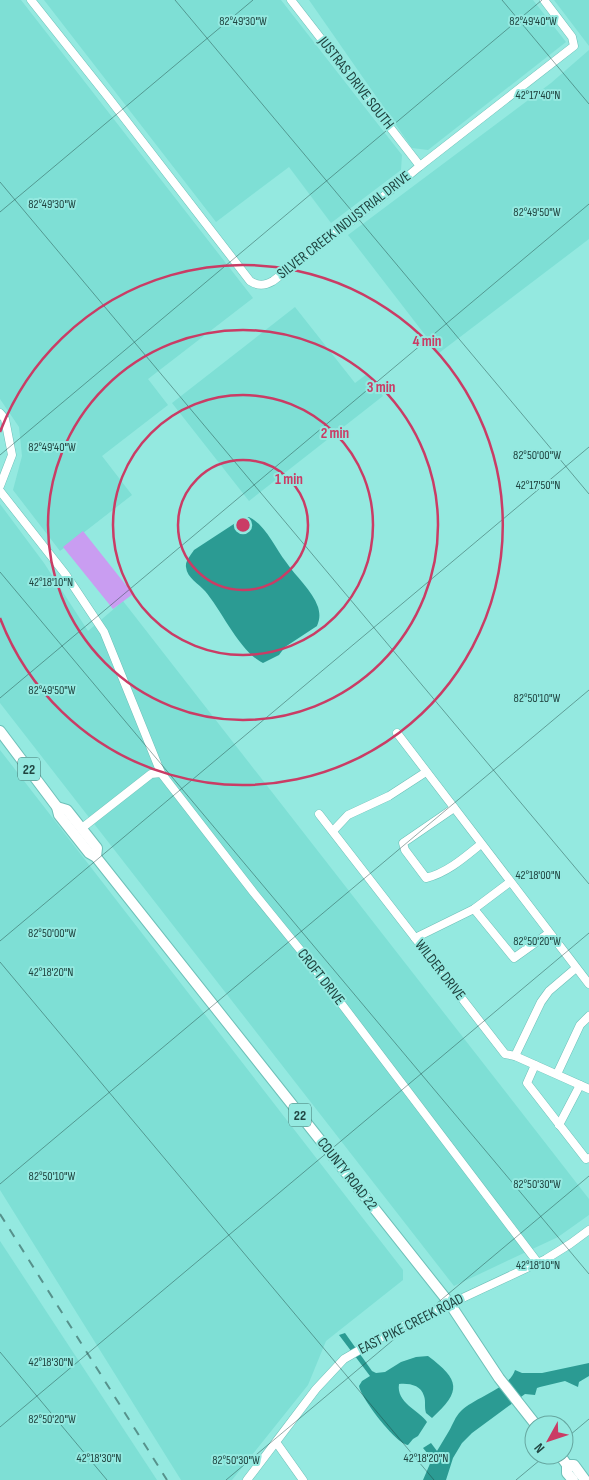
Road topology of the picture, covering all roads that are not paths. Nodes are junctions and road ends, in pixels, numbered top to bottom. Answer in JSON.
{"nodes":[{"id":1,"x":31,"y":0,"type":"edge"},
{"id":2,"x":291,"y":0,"type":"edge"},
{"id":3,"x":544,"y":0,"type":"edge"},
{"id":4,"x":420,"y":166,"type":"junction"},
{"id":5,"x":0,"y":413,"type":"edge"},
{"id":6,"x":0,"y":486,"type":"edge"},
{"id":7,"x":0,"y":492,"type":"edge"},
{"id":8,"x":0,"y":731,"type":"edge"},
{"id":9,"x":397,"y":733,"type":"dead end"},
{"id":10,"x":426,"y":772,"type":"junction"},
{"id":11,"x":161,"y":773,"type":"junction"},
{"id":12,"x":57,"y":807,"type":"junction"},
{"id":13,"x":454,"y":808,"type":"junction"},
{"id":14,"x":319,"y":814,"type":"dead end"},
{"id":15,"x":82,"y":828,"type":"junction"},
{"id":16,"x":333,"y":831,"type":"junction"},
{"id":17,"x":482,"y":844,"type":"junction"},
{"id":18,"x":96,"y":857,"type":"junction"},
{"id":19,"x":510,"y":882,"type":"junction"},
{"id":20,"x":474,"y":909,"type":"junction"},
{"id":21,"x":549,"y":933,"type":"junction"},
{"id":22,"x":415,"y":938,"type":"junction"},
{"id":23,"x":576,"y":968,"type":"junction"},
{"id":24,"x":589,"y":984,"type":"edge"},
{"id":25,"x":589,"y":1016,"type":"edge"},
{"id":26,"x":515,"y":1056,"type":"junction"},
{"id":27,"x":535,"y":1065,"type":"junction"},
{"id":28,"x":557,"y":1074,"type":"junction"},
{"id":29,"x":580,"y":1085,"type":"junction"},
{"id":30,"x":589,"y":1089,"type":"edge"},
{"id":31,"x":560,"y":1126,"type":"junction"},
{"id":32,"x":589,"y":1158,"type":"edge"},
{"id":33,"x":589,"y":1230,"type":"edge"},
{"id":34,"x":538,"y":1263,"type":"junction"},
{"id":35,"x":450,"y":1304,"type":"junction"},
{"id":36,"x":528,"y":1415,"type":"edge"},
{"id":37,"x":276,"y":1442,"type":"junction"},
{"id":38,"x":567,"y":1465,"type":"edge"},
{"id":39,"x":574,"y":1465,"type":"edge"},
{"id":40,"x":247,"y":1480,"type":"edge"},
{"id":41,"x":304,"y":1480,"type":"edge"},
{"id":42,"x":573,"y":1480,"type":"edge"},
{"id":43,"x":586,"y":1480,"type":"edge"}],
"edges":[{"from":1,"to":4,"type":"street","name":"SILVER CREEK INDUSTRIAL DRIVE"},
{"from":2,"to":4,"type":"street","name":"JUSTRAS DRIVE SOUTH"},
{"from":3,"to":4,"type":"street","name":"SILVER CREEK INDUSTRIAL DRIVE"},
{"from":5,"to":6,"type":"street"},
{"from":7,"to":11,"type":"street","name":"CROFT DRIVE"},
{"from":8,"to":12,"type":"main road","name":"COUNTY ROAD 22","number":"22"},
{"from":9,"to":10,"type":"street"},
{"from":10,"to":13,"type":"street"},
{"from":10,"to":16,"type":"street"},
{"from":11,"to":15,"type":"street"},
{"from":11,"to":34,"type":"street","name":"CROFT DRIVE"},
{"from":12,"to":15,"type":"main road","name":"COUNTY ROAD 22","number":"22"},
{"from":12,"to":18,"type":"main road","name":"COUNTY ROAD 22","number":"22"},
{"from":13,"to":17,"type":"street"},
{"from":13,"to":17,"type":"street"},
{"from":14,"to":16,"type":"street","name":"WILDER DRIVE"},
{"from":15,"to":18,"type":"main road","name":"COUNTY ROAD 22","number":"22"},
{"from":16,"to":22,"type":"street","name":"WILDER DRIVE"},
{"from":17,"to":19,"type":"street"},
{"from":18,"to":35,"type":"main road","name":"COUNTY ROAD 22","number":"22"},
{"from":19,"to":20,"type":"street"},
{"from":19,"to":21,"type":"street"},
{"from":20,"to":21,"type":"street"},
{"from":20,"to":22,"type":"street"},
{"from":21,"to":23,"type":"street"},
{"from":22,"to":26,"type":"street","name":"WILDER DRIVE"},
{"from":23,"to":24,"type":"street"},
{"from":23,"to":26,"type":"street"},
{"from":25,"to":28,"type":"street"},
{"from":26,"to":27,"type":"street","name":"WILDER DRIVE"},
{"from":27,"to":28,"type":"street","name":"WILDER DRIVE"},
{"from":27,"to":31,"type":"street"},
{"from":28,"to":29,"type":"street","name":"WILDER DRIVE"},
{"from":29,"to":30,"type":"street","name":"WILDER DRIVE"},
{"from":29,"to":31,"type":"street"},
{"from":31,"to":32,"type":"street"},
{"from":33,"to":34,"type":"street","name":"EAST PIKE CREEK ROAD"},
{"from":34,"to":35,"type":"street","name":"EAST PIKE CREEK ROAD"},
{"from":35,"to":36,"type":"main road","name":"COUNTY ROAD 22","number":"22"},
{"from":35,"to":37,"type":"street","name":"EAST PIKE CREEK ROAD"},
{"from":37,"to":40,"type":"street","name":"EAST PIKE CREEK ROAD"},
{"from":37,"to":41,"type":"street"},
{"from":38,"to":42,"type":"main road"},
{"from":39,"to":43,"type":"main road"}]}
